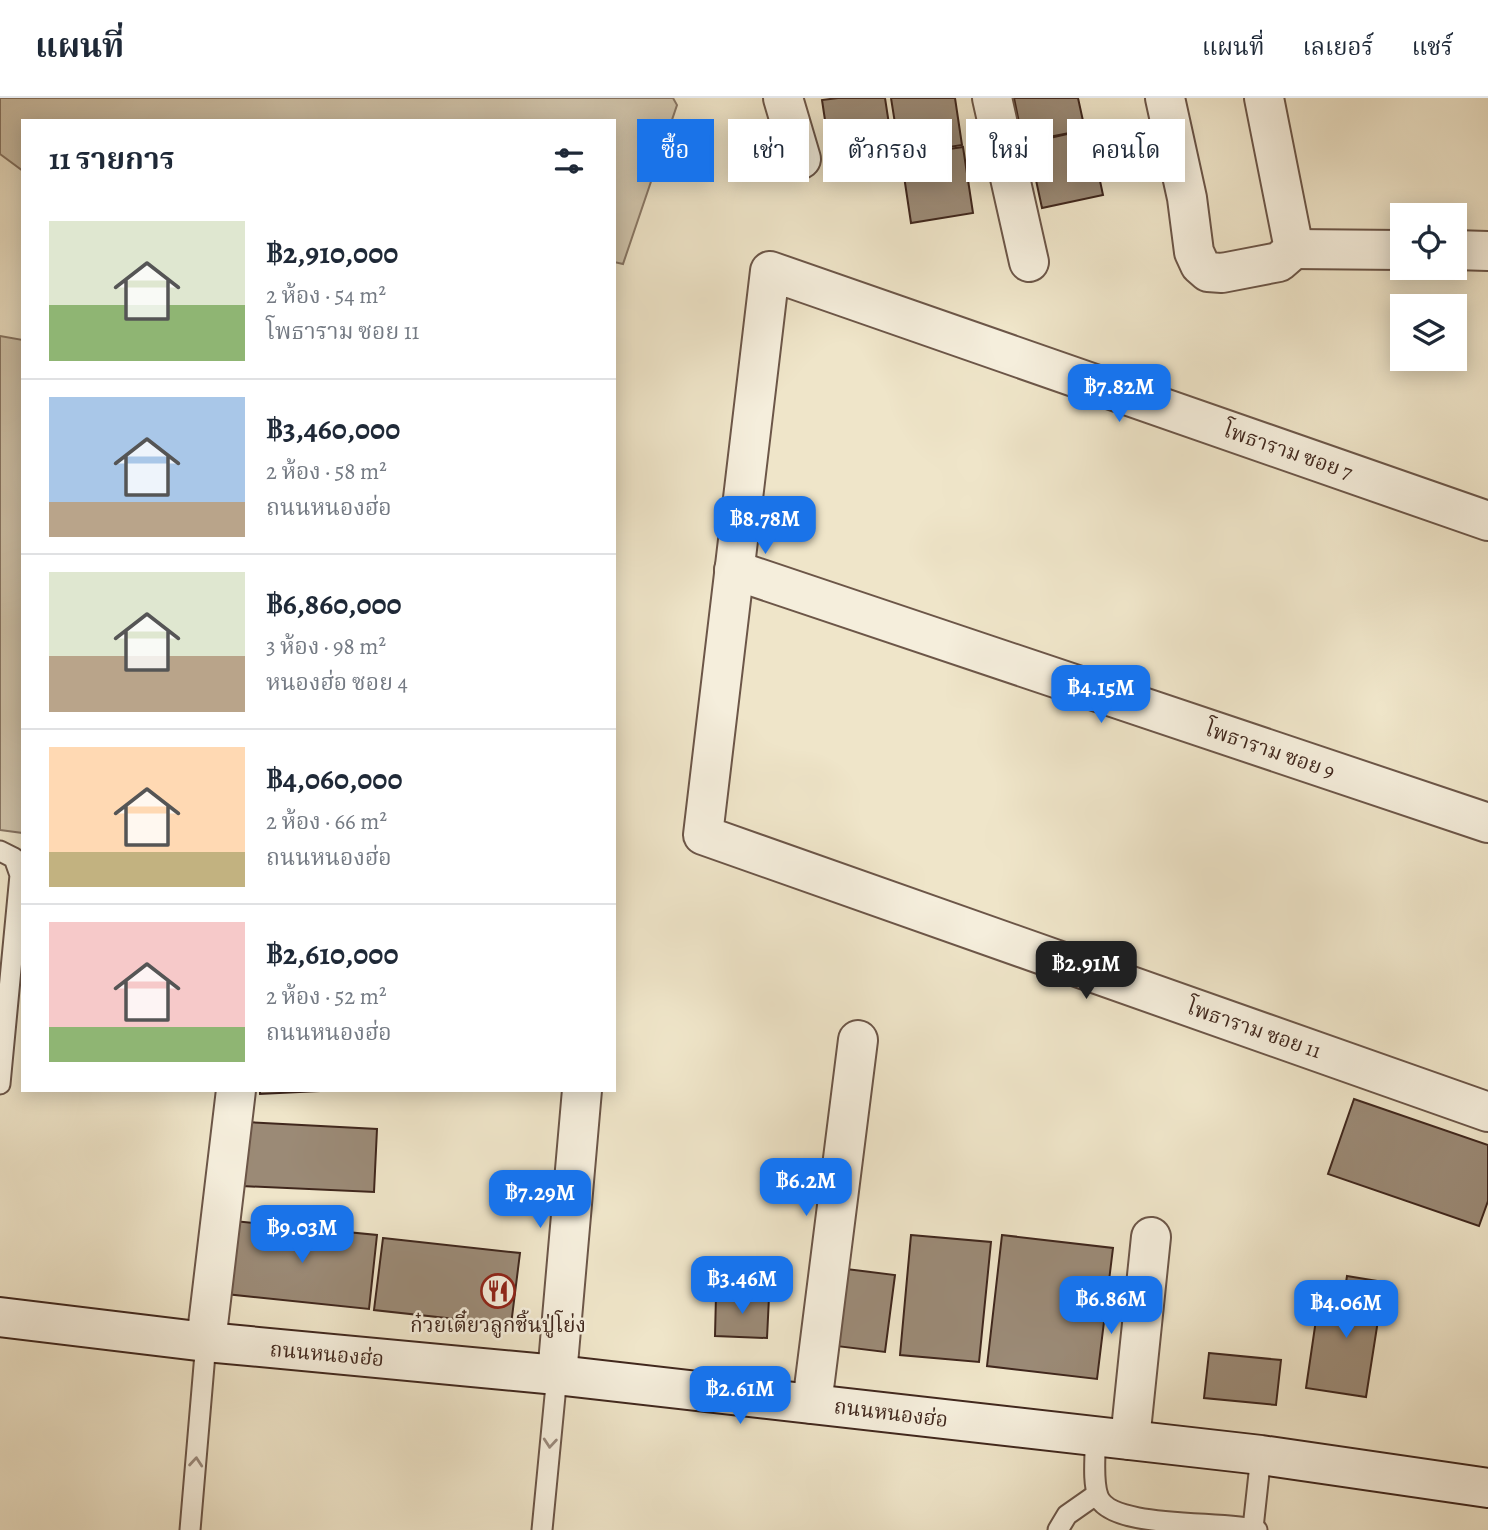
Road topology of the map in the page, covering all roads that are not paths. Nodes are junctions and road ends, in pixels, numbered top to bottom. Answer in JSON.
{"nodes":[{"id":1,"x":783,"y":98,"type":"edge"},
{"id":2,"x":992,"y":98,"type":"edge"},
{"id":3,"x":1165,"y":98,"type":"edge"},
{"id":4,"x":1264,"y":98,"type":"edge"},
{"id":5,"x":789,"y":119,"type":"edge"},
{"id":6,"x":1294,"y":249,"type":"junction"},
{"id":7,"x":1390,"y":250,"type":"edge"},
{"id":8,"x":1467,"y":250,"type":"edge"},
{"id":9,"x":1488,"y":251,"type":"edge"},
{"id":10,"x":1029,"y":262,"type":"dead end"},
{"id":11,"x":1488,"y":521,"type":"edge"},
{"id":12,"x":734,"y":570,"type":"junction"},
{"id":13,"x":1488,"y":823,"type":"edge"},
{"id":14,"x":0,"y":851,"type":"edge"},
{"id":15,"x":858,"y":1040,"type":"dead end"},
{"id":16,"x":0,"y":1084,"type":"edge"},
{"id":17,"x":236,"y":1092,"type":"edge"},
{"id":18,"x":582,"y":1092,"type":"edge"},
{"id":19,"x":1488,"y":1112,"type":"edge"},
{"id":20,"x":1151,"y":1237,"type":"dead end"},
{"id":21,"x":0,"y":1317,"type":"edge"},
{"id":22,"x":206,"y":1342,"type":"junction"},
{"id":23,"x":556,"y":1375,"type":"junction"},
{"id":24,"x":812,"y":1404,"type":"junction"},
{"id":25,"x":1113,"y":1438,"type":"junction"},
{"id":26,"x":1261,"y":1455,"type":"junction"},
{"id":27,"x":1488,"y":1488,"type":"edge"},
{"id":28,"x":1097,"y":1494,"type":"junction"},
{"id":29,"x":1181,"y":1527,"type":"edge"},
{"id":30,"x":1255,"y":1529,"type":"edge"},
{"id":31,"x":190,"y":1530,"type":"edge"},
{"id":32,"x":542,"y":1530,"type":"edge"},
{"id":33,"x":1058,"y":1530,"type":"edge"}],
"edges":[{"from":1,"to":5,"type":"street"},
{"from":2,"to":10,"type":"street"},
{"from":3,"to":6,"type":"street"},
{"from":4,"to":6,"type":"street"},
{"from":6,"to":7,"type":"street"},
{"from":8,"to":9,"type":"street"},
{"from":11,"to":12,"type":"street","name":"โพธาราม ซอย 7"},
{"from":12,"to":13,"type":"street","name":"โพธาราม ซอย 9"},
{"from":12,"to":19,"type":"street","name":"โพธาราม ซอย 11"},
{"from":14,"to":16,"type":"lane"},
{"from":15,"to":24,"type":"street"},
{"from":17,"to":22,"type":"street"},
{"from":18,"to":23,"type":"street"},
{"from":20,"to":25,"type":"street"},
{"from":21,"to":22,"type":"street","name":"ถนนหนองฮ่อ"},
{"from":22,"to":23,"type":"street","name":"ถนนหนองฮ่อ"},
{"from":31,"to":22,"type":"lane","one_way":true},
{"from":23,"to":24,"type":"street","name":"ถนนหนองฮ่อ"},
{"from":23,"to":32,"type":"lane","one_way":true},
{"from":24,"to":25,"type":"street","name":"ถนนหนองฮ่อ"},
{"from":25,"to":26,"type":"street","name":"ถนนหนองฮ่อ"},
{"from":25,"to":28,"type":"lane"},
{"from":26,"to":27,"type":"street","name":"ถนนหนองฮ่อ"},
{"from":26,"to":30,"type":"lane"},
{"from":28,"to":29,"type":"lane"},
{"from":28,"to":33,"type":"lane"},
{"from":29,"to":30,"type":"lane"}]}
